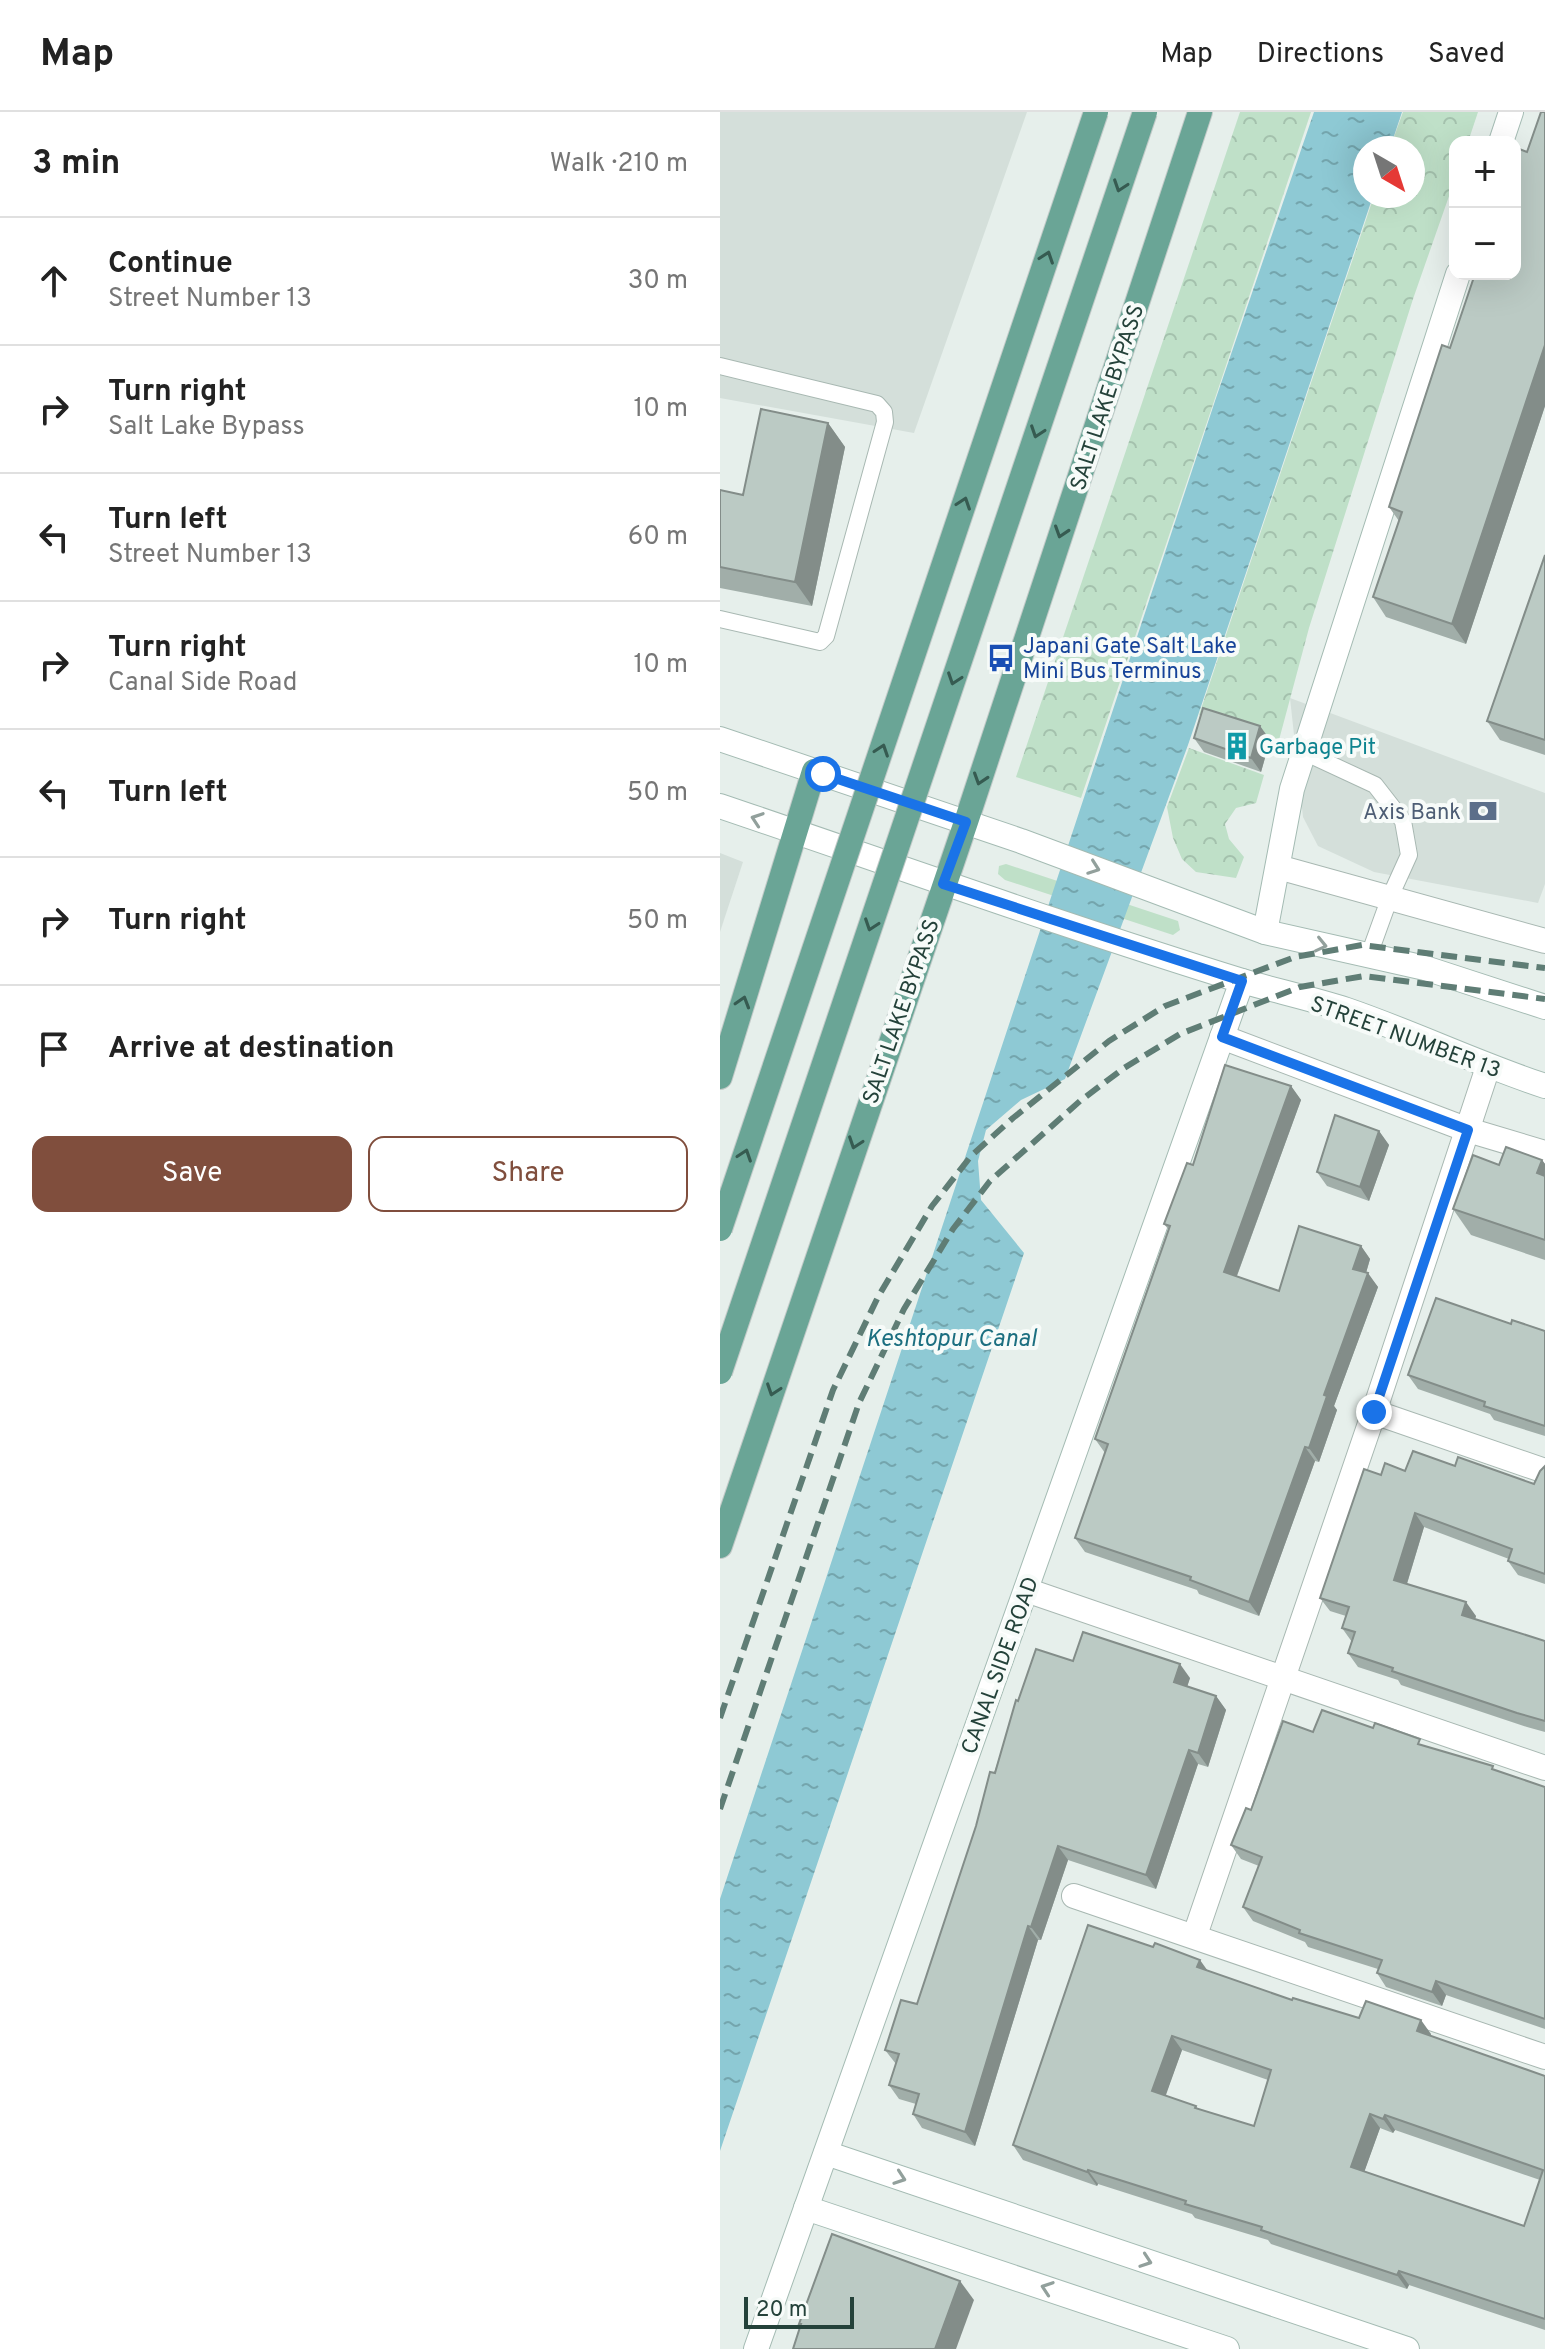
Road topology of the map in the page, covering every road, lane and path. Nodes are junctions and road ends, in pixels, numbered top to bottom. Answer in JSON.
{"nodes":[{"id":1,"x":1096,"y":112,"type":"edge"},
{"id":2,"x":1145,"y":112,"type":"edge"},
{"id":3,"x":1200,"y":112,"type":"edge"},
{"id":4,"x":1511,"y":112,"type":"edge"},
{"id":5,"x":1503,"y":136,"type":"edge"},
{"id":6,"x":1456,"y":280,"type":"edge"},
{"id":7,"x":720,"y":366,"type":"edge"},
{"id":8,"x":720,"y":619,"type":"edge"},
{"id":9,"x":720,"y":739,"type":"edge"},
{"id":10,"x":1304,"y":752,"type":"junction"},
{"id":11,"x":814,"y":771,"type":"junction"},
{"id":12,"x":720,"y":806,"type":"edge"},
{"id":13,"x":966,"y":822,"type":"junction"},
{"id":14,"x":794,"y":832,"type":"junction"},
{"id":15,"x":1278,"y":867,"type":"junction"},
{"id":16,"x":943,"y":884,"type":"junction"},
{"id":17,"x":1390,"y":897,"type":"junction"},
{"id":18,"x":1256,"y":928,"type":"junction"},
{"id":19,"x":1543,"y":935,"type":"edge"},
{"id":20,"x":1369,"y":955,"type":"junction"},
{"id":21,"x":1242,"y":981,"type":"junction"},
{"id":22,"x":1545,"y":1007,"type":"edge"},
{"id":23,"x":1222,"y":1037,"type":"junction"},
{"id":24,"x":1488,"y":1067,"type":"junction"},
{"id":25,"x":720,"y":1077,"type":"edge"},
{"id":26,"x":1545,"y":1086,"type":"edge"},
{"id":27,"x":1468,"y":1130,"type":"junction"},
{"id":28,"x":1545,"y":1153,"type":"edge"},
{"id":29,"x":720,"y":1229,"type":"edge"},
{"id":30,"x":720,"y":1372,"type":"edge"},
{"id":31,"x":1374,"y":1412,"type":"junction"},
{"id":32,"x":1545,"y":1471,"type":"edge"},
{"id":33,"x":721,"y":1541,"type":"edge"},
{"id":34,"x":1026,"y":1590,"type":"junction"},
{"id":35,"x":1283,"y":1678,"type":"junction"},
{"id":36,"x":1545,"y":1768,"type":"edge"},
{"id":37,"x":1074,"y":1896,"type":"dead end"},
{"id":38,"x":1195,"y":1935,"type":"junction"},
{"id":39,"x":1545,"y":2057,"type":"edge"},
{"id":40,"x":826,"y":2153,"type":"junction"},
{"id":41,"x":806,"y":2208,"type":"junction"},
{"id":42,"x":756,"y":2349,"type":"edge"},
{"id":43,"x":1227,"y":2349,"type":"edge"},
{"id":44,"x":1407,"y":2349,"type":"edge"}],
"edges":[{"from":29,"to":1,"type":"main road","one_way":true,"bridge":true},
{"from":2,"to":30,"type":"main road","one_way":true,"bridge":true},
{"from":3,"to":13,"type":"main road","name":"SALT LAKE BYPASS","one_way":true},
{"from":4,"to":5,"type":"street"},
{"from":6,"to":10,"type":"street"},
{"from":7,"to":8,"type":"lane"},
{"from":9,"to":11,"type":"street"},
{"from":10,"to":15,"type":"street"},
{"from":10,"to":17,"type":"lane"},
{"from":11,"to":13,"type":"street"},
{"from":11,"to":14,"type":"main road"},
{"from":14,"to":12,"type":"street","name":"STREET NUMBER 13","one_way":true},
{"from":13,"to":16,"type":"main road","name":"SALT LAKE BYPASS"},
{"from":13,"to":18,"type":"street","one_way":true},
{"from":14,"to":16,"type":"street","name":"STREET NUMBER 13"},
{"from":25,"to":14,"type":"main road","one_way":true},
{"from":15,"to":17,"type":"street"},
{"from":15,"to":18,"type":"street"},
{"from":16,"to":21,"type":"street","name":"STREET NUMBER 13"},
{"from":16,"to":33,"type":"main road","name":"SALT LAKE BYPASS","one_way":true},
{"from":17,"to":19,"type":"street"},
{"from":17,"to":20,"type":"lane"},
{"from":18,"to":20,"type":"street","one_way":true},
{"from":20,"to":22,"type":"street"},
{"from":21,"to":23,"type":"street","name":"CANAL SIDE ROAD"},
{"from":21,"to":24,"type":"street","name":"STREET NUMBER 13"},
{"from":23,"to":27,"type":"street"},
{"from":23,"to":34,"type":"street","name":"CANAL SIDE ROAD"},
{"from":24,"to":26,"type":"street","name":"STREET NUMBER 13"},
{"from":24,"to":27,"type":"street"},
{"from":27,"to":28,"type":"street"},
{"from":27,"to":31,"type":"street"},
{"from":31,"to":32,"type":"street"},
{"from":31,"to":35,"type":"street"},
{"from":34,"to":35,"type":"street"},
{"from":34,"to":40,"type":"street","name":"CANAL SIDE ROAD"},
{"from":35,"to":36,"type":"street"},
{"from":35,"to":38,"type":"street"},
{"from":37,"to":38,"type":"street"},
{"from":38,"to":39,"type":"street"},
{"from":40,"to":41,"type":"street","name":"CANAL SIDE ROAD"},
{"from":40,"to":44,"type":"street","one_way":true},
{"from":41,"to":42,"type":"street","name":"CANAL SIDE ROAD"},
{"from":43,"to":41,"type":"street","one_way":true}]}
